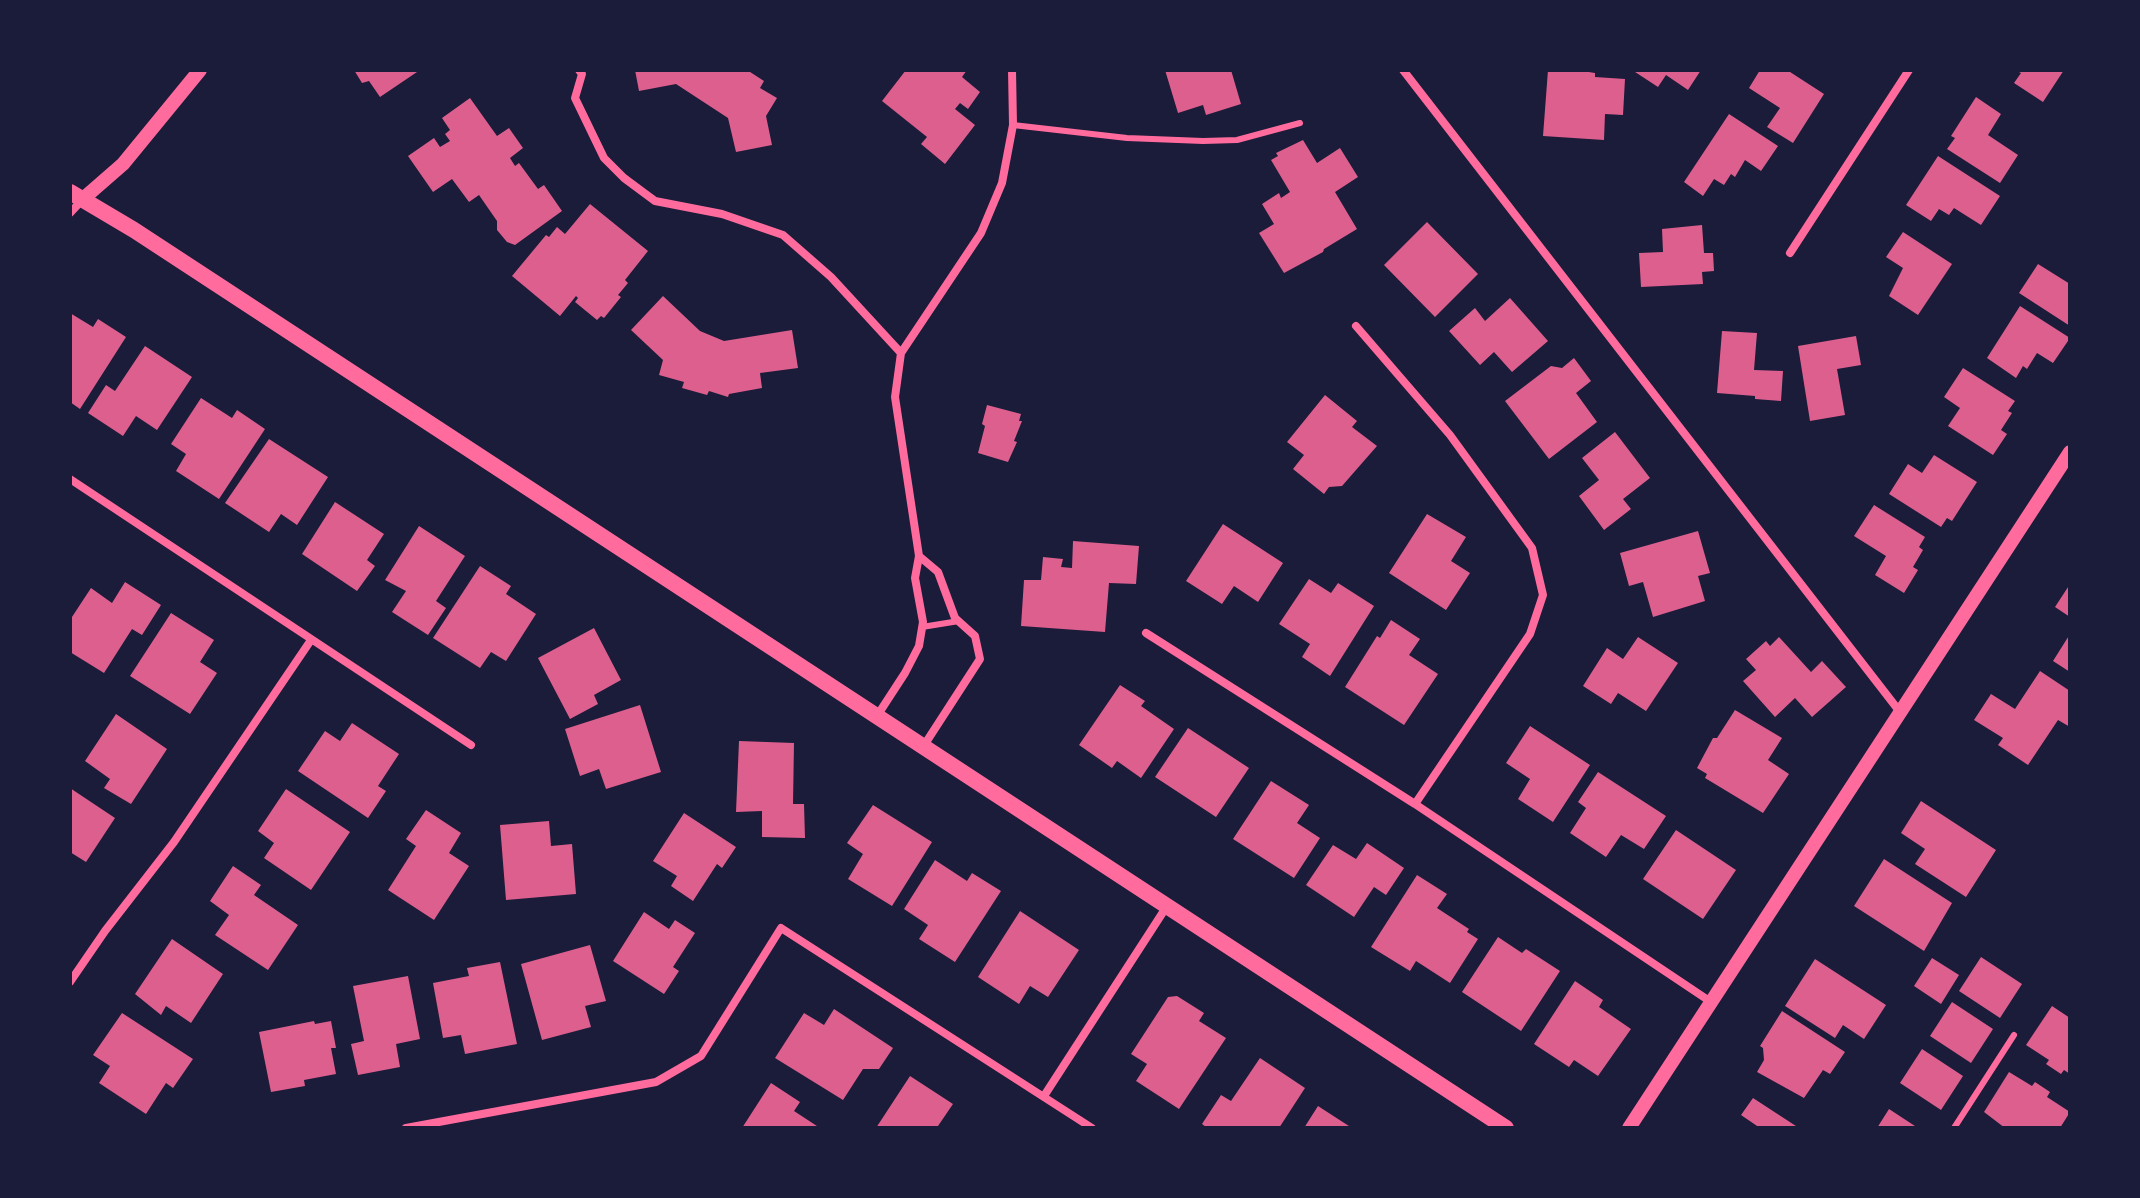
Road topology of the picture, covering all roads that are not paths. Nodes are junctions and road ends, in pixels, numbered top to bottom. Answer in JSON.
{"nodes":[{"id":1,"x":200,"y":70,"type":"edge"},
{"id":2,"x":579,"y":70,"type":"edge"},
{"id":3,"x":1012,"y":70,"type":"edge"},
{"id":4,"x":1403,"y":70,"type":"edge"},
{"id":5,"x":1909,"y":70,"type":"edge"},
{"id":6,"x":1300,"y":123,"type":"dead end"},
{"id":7,"x":1013,"y":125,"type":"junction"},
{"id":8,"x":77,"y":195,"type":"edge"},
{"id":9,"x":70,"y":213,"type":"edge"},
{"id":10,"x":1790,"y":253,"type":"dead end"},
{"id":11,"x":1356,"y":326,"type":"dead end"},
{"id":12,"x":901,"y":353,"type":"junction"},
{"id":13,"x":2070,"y":452,"type":"edge"},
{"id":14,"x":70,"y":479,"type":"edge"},
{"id":15,"x":919,"y":556,"type":"junction"},
{"id":16,"x":959,"y":621,"type":"junction"},
{"id":17,"x":922,"y":627,"type":"junction"},
{"id":18,"x":1146,"y":633,"type":"dead end"},
{"id":19,"x":311,"y":640,"type":"junction"},
{"id":20,"x":1900,"y":712,"type":"junction"},
{"id":21,"x":877,"y":716,"type":"junction"},
{"id":22,"x":471,"y":745,"type":"dead end"},
{"id":23,"x":923,"y":747,"type":"junction"},
{"id":24,"x":1415,"y":804,"type":"junction"},
{"id":25,"x":1167,"y":906,"type":"junction"},
{"id":26,"x":70,"y":982,"type":"edge"},
{"id":27,"x":1711,"y":1002,"type":"junction"},
{"id":28,"x":2014,"y":1035,"type":"dead end"},
{"id":29,"x":1044,"y":1096,"type":"junction"},
{"id":30,"x":406,"y":1128,"type":"edge"},
{"id":31,"x":1092,"y":1128,"type":"edge"},
{"id":32,"x":1506,"y":1128,"type":"edge"},
{"id":33,"x":1629,"y":1128,"type":"edge"},
{"id":34,"x":1954,"y":1128,"type":"edge"}],
"edges":[{"from":1,"to":8,"type":"street"},
{"from":2,"to":12,"type":"street"},
{"from":3,"to":7,"type":"street"},
{"from":4,"to":20,"type":"street"},
{"from":5,"to":10,"type":"street"},
{"from":6,"to":7,"type":"lane"},
{"from":7,"to":12,"type":"street"},
{"from":8,"to":9,"type":"street"},
{"from":8,"to":21,"type":"main road"},
{"from":11,"to":24,"type":"street"},
{"from":12,"to":15,"type":"street"},
{"from":13,"to":20,"type":"street"},
{"from":14,"to":19,"type":"street"},
{"from":15,"to":16,"type":"street"},
{"from":15,"to":17,"type":"street"},
{"from":16,"to":17,"type":"lane"},
{"from":16,"to":23,"type":"street"},
{"from":17,"to":21,"type":"street"},
{"from":18,"to":24,"type":"street"},
{"from":19,"to":22,"type":"street"},
{"from":19,"to":26,"type":"street"},
{"from":20,"to":27,"type":"street"},
{"from":21,"to":23,"type":"main road"},
{"from":23,"to":25,"type":"main road"},
{"from":24,"to":27,"type":"street"},
{"from":25,"to":29,"type":"street"},
{"from":25,"to":32,"type":"main road"},
{"from":27,"to":33,"type":"street"},
{"from":28,"to":34,"type":"lane"},
{"from":29,"to":30,"type":"street"},
{"from":29,"to":31,"type":"street"}]}
